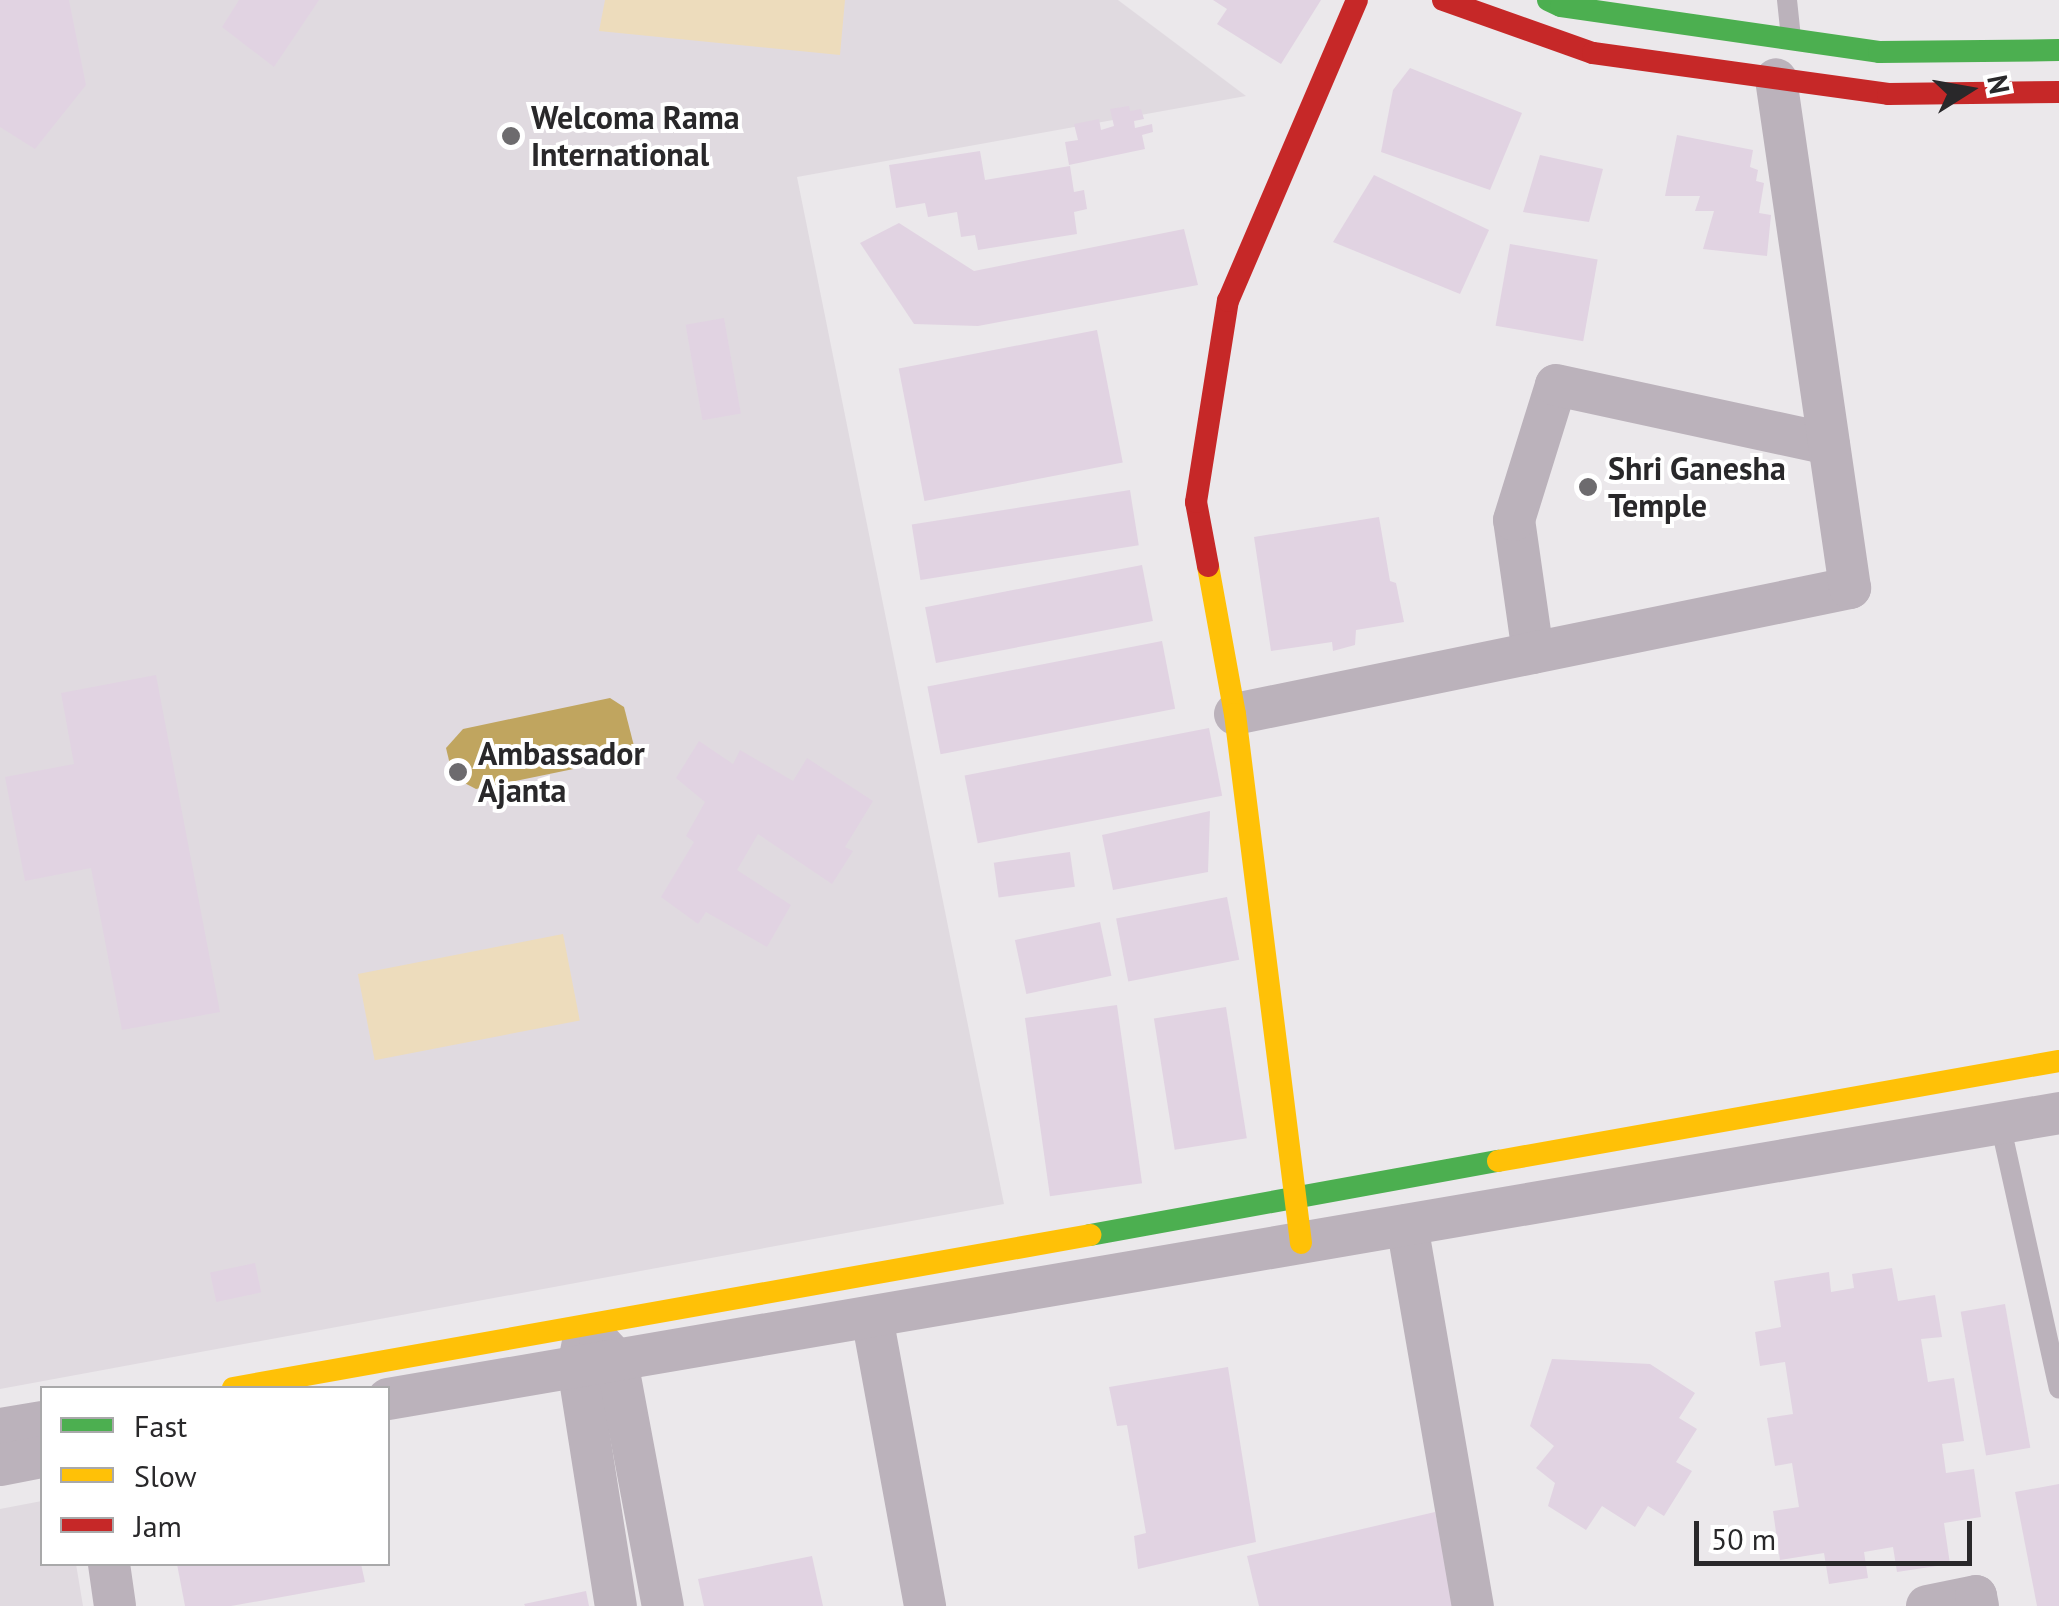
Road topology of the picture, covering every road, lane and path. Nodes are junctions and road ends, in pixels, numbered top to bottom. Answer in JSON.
{"nodes":[{"id":1,"x":1357,"y":0,"type":"edge"},
{"id":2,"x":1443,"y":0,"type":"edge"},
{"id":3,"x":1548,"y":0,"type":"edge"},
{"id":4,"x":1786,"y":0,"type":"edge"},
{"id":5,"x":1791,"y":40,"type":"junction"},
{"id":6,"x":2059,"y":50,"type":"edge"},
{"id":7,"x":1776,"y":80,"type":"junction"},
{"id":8,"x":2059,"y":92,"type":"edge"},
{"id":9,"x":1829,"y":444,"type":"junction"},
{"id":10,"x":1533,"y":653,"type":"junction"},
{"id":11,"x":1235,"y":714,"type":"junction"},
{"id":12,"x":2059,"y":1062,"type":"edge"},
{"id":13,"x":2059,"y":1113,"type":"edge"},
{"id":14,"x":2000,"y":1123,"type":"junction"},
{"id":15,"x":1297,"y":1201,"type":"junction"},
{"id":16,"x":1408,"y":1224,"type":"junction"},
{"id":17,"x":1301,"y":1243,"type":"junction"},
{"id":18,"x":872,"y":1317,"type":"junction"},
{"id":19,"x":594,"y":1352,"type":"junction"},
{"id":20,"x":253,"y":1386,"type":"edge"},
{"id":21,"x":2059,"y":1389,"type":"edge"},
{"id":22,"x":390,"y":1399,"type":"edge"},
{"id":23,"x":40,"y":1422,"type":"edge"},
{"id":24,"x":0,"y":1429,"type":"edge"},
{"id":25,"x":40,"y":1458,"type":"edge"},
{"id":26,"x":0,"y":1465,"type":"edge"},
{"id":27,"x":109,"y":1566,"type":"edge"},
{"id":28,"x":115,"y":1606,"type":"edge"},
{"id":29,"x":616,"y":1606,"type":"edge"},
{"id":30,"x":663,"y":1606,"type":"edge"},
{"id":31,"x":925,"y":1606,"type":"edge"},
{"id":32,"x":1473,"y":1606,"type":"edge"},
{"id":33,"x":1927,"y":1606,"type":"edge"},
{"id":34,"x":1978,"y":1606,"type":"edge"}],
"edges":[{"from":1,"to":11,"type":"street"},
{"from":2,"to":7,"type":"street"},
{"from":3,"to":5,"type":"street"},
{"from":4,"to":5,"type":"lane"},
{"from":5,"to":6,"type":"street"},
{"from":7,"to":8,"type":"street"},
{"from":7,"to":9,"type":"street"},
{"from":9,"to":10,"type":"street"},
{"from":9,"to":10,"type":"street"},
{"from":10,"to":11,"type":"street"},
{"from":11,"to":15,"type":"street"},
{"from":12,"to":15,"type":"street"},
{"from":13,"to":14,"type":"street"},
{"from":14,"to":16,"type":"street"},
{"from":14,"to":21,"type":"lane"},
{"from":15,"to":17,"type":"street"},
{"from":15,"to":19,"type":"street"},
{"from":16,"to":17,"type":"street"},
{"from":16,"to":32,"type":"street"},
{"from":17,"to":18,"type":"street"},
{"from":18,"to":19,"type":"street"},
{"from":18,"to":31,"type":"street"},
{"from":19,"to":20,"type":"street"},
{"from":19,"to":22,"type":"street"},
{"from":19,"to":29,"type":"street"},
{"from":19,"to":30,"type":"street"},
{"from":23,"to":24,"type":"street"},
{"from":25,"to":26,"type":"street"},
{"from":27,"to":28,"type":"street"},
{"from":33,"to":34,"type":"street"}]}
